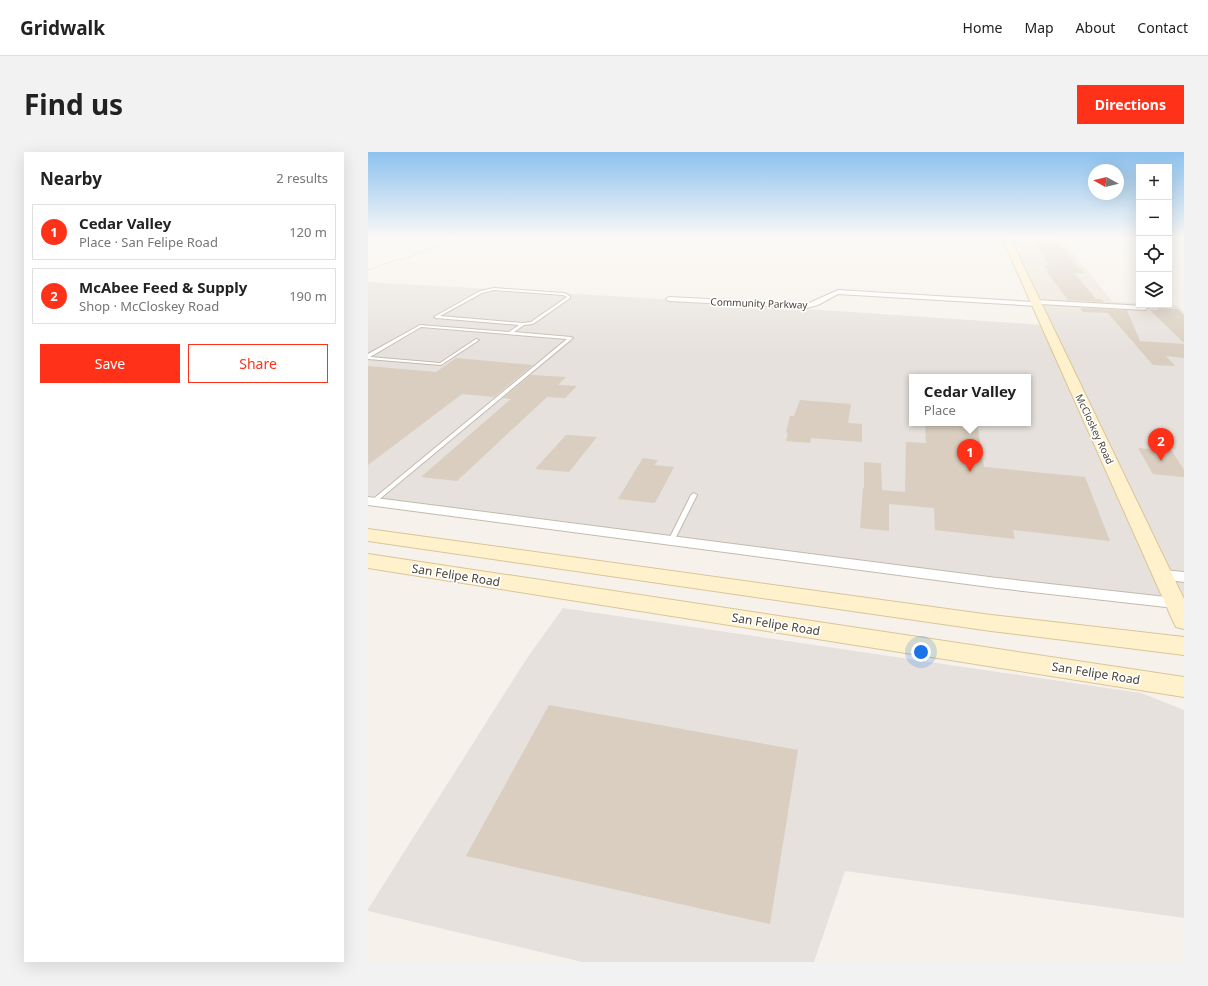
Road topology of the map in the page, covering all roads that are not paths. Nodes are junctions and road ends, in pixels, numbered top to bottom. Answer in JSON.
{"nodes":[{"id":1,"x":1024,"y":276,"type":"edge"},
{"id":2,"x":669,"y":299,"type":"dead end"},
{"id":3,"x":1037,"y":303,"type":"junction"},
{"id":4,"x":1136,"y":308,"type":"edge"},
{"id":5,"x":436,"y":317,"type":"junction"},
{"id":6,"x":523,"y":324,"type":"junction"},
{"id":7,"x":420,"y":326,"type":"junction"},
{"id":8,"x":510,"y":333,"type":"junction"},
{"id":9,"x":477,"y":340,"type":"dead end"},
{"id":10,"x":368,"y":357,"type":"edge"},
{"id":11,"x":694,"y":495,"type":"dead end"},
{"id":12,"x":371,"y":501,"type":"edge"},
{"id":13,"x":368,"y":535,"type":"edge"},
{"id":14,"x":671,"y":541,"type":"junction"},
{"id":15,"x":368,"y":561,"type":"edge"},
{"id":16,"x":1162,"y":575,"type":"junction"},
{"id":17,"x":1184,"y":577,"type":"edge"},
{"id":18,"x":1175,"y":603,"type":"junction"},
{"id":19,"x":1184,"y":621,"type":"edge"},
{"id":20,"x":1184,"y":646,"type":"edge"},
{"id":21,"x":1184,"y":687,"type":"edge"}],
"edges":[{"from":1,"to":3,"type":"main road","name":"McCloskey Road"},
{"from":2,"to":3,"type":"street","name":"Community Parkway"},
{"from":3,"to":4,"type":"street","name":"Community Parkway"},
{"from":3,"to":16,"type":"main road","name":"McCloskey Road"},
{"from":5,"to":6,"type":"lane"},
{"from":5,"to":6,"type":"lane"},
{"from":5,"to":7,"type":"lane"},
{"from":6,"to":8,"type":"lane"},
{"from":7,"to":8,"type":"lane"},
{"from":7,"to":10,"type":"lane"},
{"from":8,"to":12,"type":"lane"},
{"from":9,"to":10,"type":"lane"},
{"from":11,"to":14,"type":"lane"},
{"from":12,"to":14,"type":"street"},
{"from":13,"to":20,"type":"main road"},
{"from":14,"to":18,"type":"street"},
{"from":15,"to":21,"type":"main road","name":"San Felipe Road"},
{"from":16,"to":17,"type":"street"},
{"from":16,"to":18,"type":"main road","name":"McCloskey Road"},
{"from":18,"to":19,"type":"main road","name":"McCloskey Road"}]}
